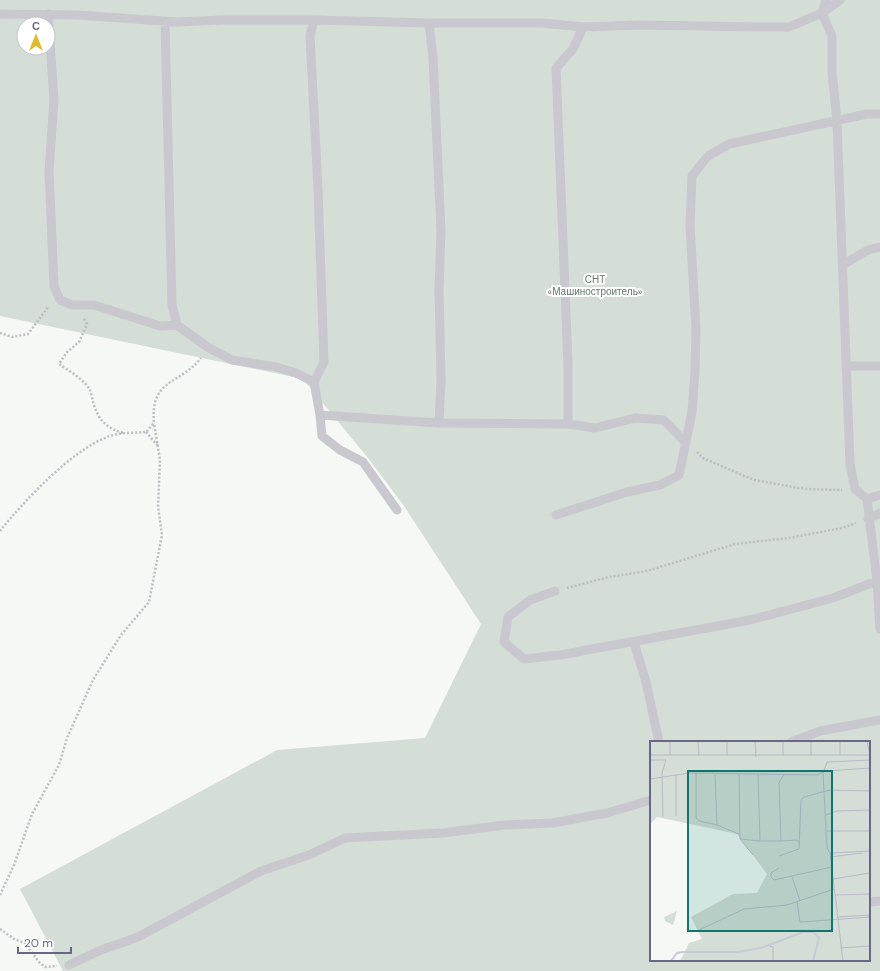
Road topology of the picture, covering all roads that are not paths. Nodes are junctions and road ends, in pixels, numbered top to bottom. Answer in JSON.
{"nodes":[{"id":1,"x":826,"y":0,"type":"edge"},
{"id":2,"x":840,"y":0,"type":"edge"},
{"id":3,"x":822,"y":13,"type":"junction"},
{"id":4,"x":0,"y":14,"type":"edge"},
{"id":5,"x":48,"y":14,"type":"junction"},
{"id":6,"x":314,"y":20,"type":"junction"},
{"id":7,"x":164,"y":21,"type":"junction"},
{"id":8,"x":429,"y":23,"type":"junction"},
{"id":9,"x":583,"y":27,"type":"junction"},
{"id":10,"x":880,"y":114,"type":"edge"},
{"id":11,"x":837,"y":122,"type":"junction"},
{"id":12,"x":880,"y":247,"type":"edge"},
{"id":13,"x":844,"y":264,"type":"junction"},
{"id":14,"x":177,"y":325,"type":"junction"},
{"id":15,"x":846,"y":366,"type":"junction"},
{"id":16,"x":880,"y":366,"type":"edge"},
{"id":17,"x":314,"y":382,"type":"junction"},
{"id":18,"x":320,"y":415,"type":"junction"},
{"id":19,"x":439,"y":423,"type":"junction"},
{"id":20,"x":568,"y":424,"type":"junction"},
{"id":21,"x":686,"y":443,"type":"junction"},
{"id":22,"x":880,"y":495,"type":"edge"},
{"id":23,"x":867,"y":499,"type":"junction"},
{"id":24,"x":398,"y":510,"type":"dead end"},
{"id":25,"x":880,"y":513,"type":"edge"},
{"id":26,"x":556,"y":515,"type":"dead end"},
{"id":27,"x":868,"y":519,"type":"junction"},
{"id":28,"x":877,"y":581,"type":"junction"},
{"id":29,"x":554,"y":591,"type":"road end"},
{"id":30,"x":880,"y":629,"type":"edge"},
{"id":31,"x":634,"y":642,"type":"junction"},
{"id":32,"x":880,"y":720,"type":"edge"},
{"id":33,"x":659,"y":741,"type":"edge"},
{"id":34,"x":794,"y":741,"type":"edge"},
{"id":35,"x":650,"y":800,"type":"edge"},
{"id":36,"x":880,"y":901,"type":"edge"},
{"id":37,"x":870,"y":902,"type":"edge"},
{"id":38,"x":69,"y":965,"type":"road end"}],
"edges":[{"from":1,"to":3,"type":"lane"},
{"from":2,"to":3,"type":"lane"},
{"from":3,"to":9,"type":"lane"},
{"from":3,"to":11,"type":"lane"},
{"from":4,"to":5,"type":"lane"},
{"from":5,"to":7,"type":"lane"},
{"from":5,"to":14,"type":"lane"},
{"from":6,"to":7,"type":"lane"},
{"from":6,"to":8,"type":"lane"},
{"from":6,"to":17,"type":"lane"},
{"from":7,"to":14,"type":"lane"},
{"from":8,"to":9,"type":"lane"},
{"from":8,"to":19,"type":"lane"},
{"from":9,"to":20,"type":"lane"},
{"from":10,"to":11,"type":"lane"},
{"from":11,"to":13,"type":"lane"},
{"from":11,"to":21,"type":"lane"},
{"from":12,"to":13,"type":"lane"},
{"from":13,"to":15,"type":"lane"},
{"from":14,"to":17,"type":"lane"},
{"from":15,"to":16,"type":"lane"},
{"from":15,"to":23,"type":"lane"},
{"from":17,"to":18,"type":"lane"},
{"from":18,"to":19,"type":"lane"},
{"from":18,"to":24,"type":"lane"},
{"from":19,"to":20,"type":"lane"},
{"from":20,"to":21,"type":"lane"},
{"from":21,"to":26,"type":"lane"},
{"from":22,"to":23,"type":"lane"},
{"from":23,"to":27,"type":"lane"},
{"from":25,"to":27,"type":"lane"},
{"from":27,"to":28,"type":"lane"},
{"from":28,"to":30,"type":"lane"},
{"from":28,"to":31,"type":"lane"},
{"from":29,"to":31,"type":"lane"},
{"from":31,"to":33,"type":"lane"},
{"from":32,"to":34,"type":"lane"},
{"from":35,"to":38,"type":"lane"},
{"from":36,"to":37,"type":"lane"}]}
